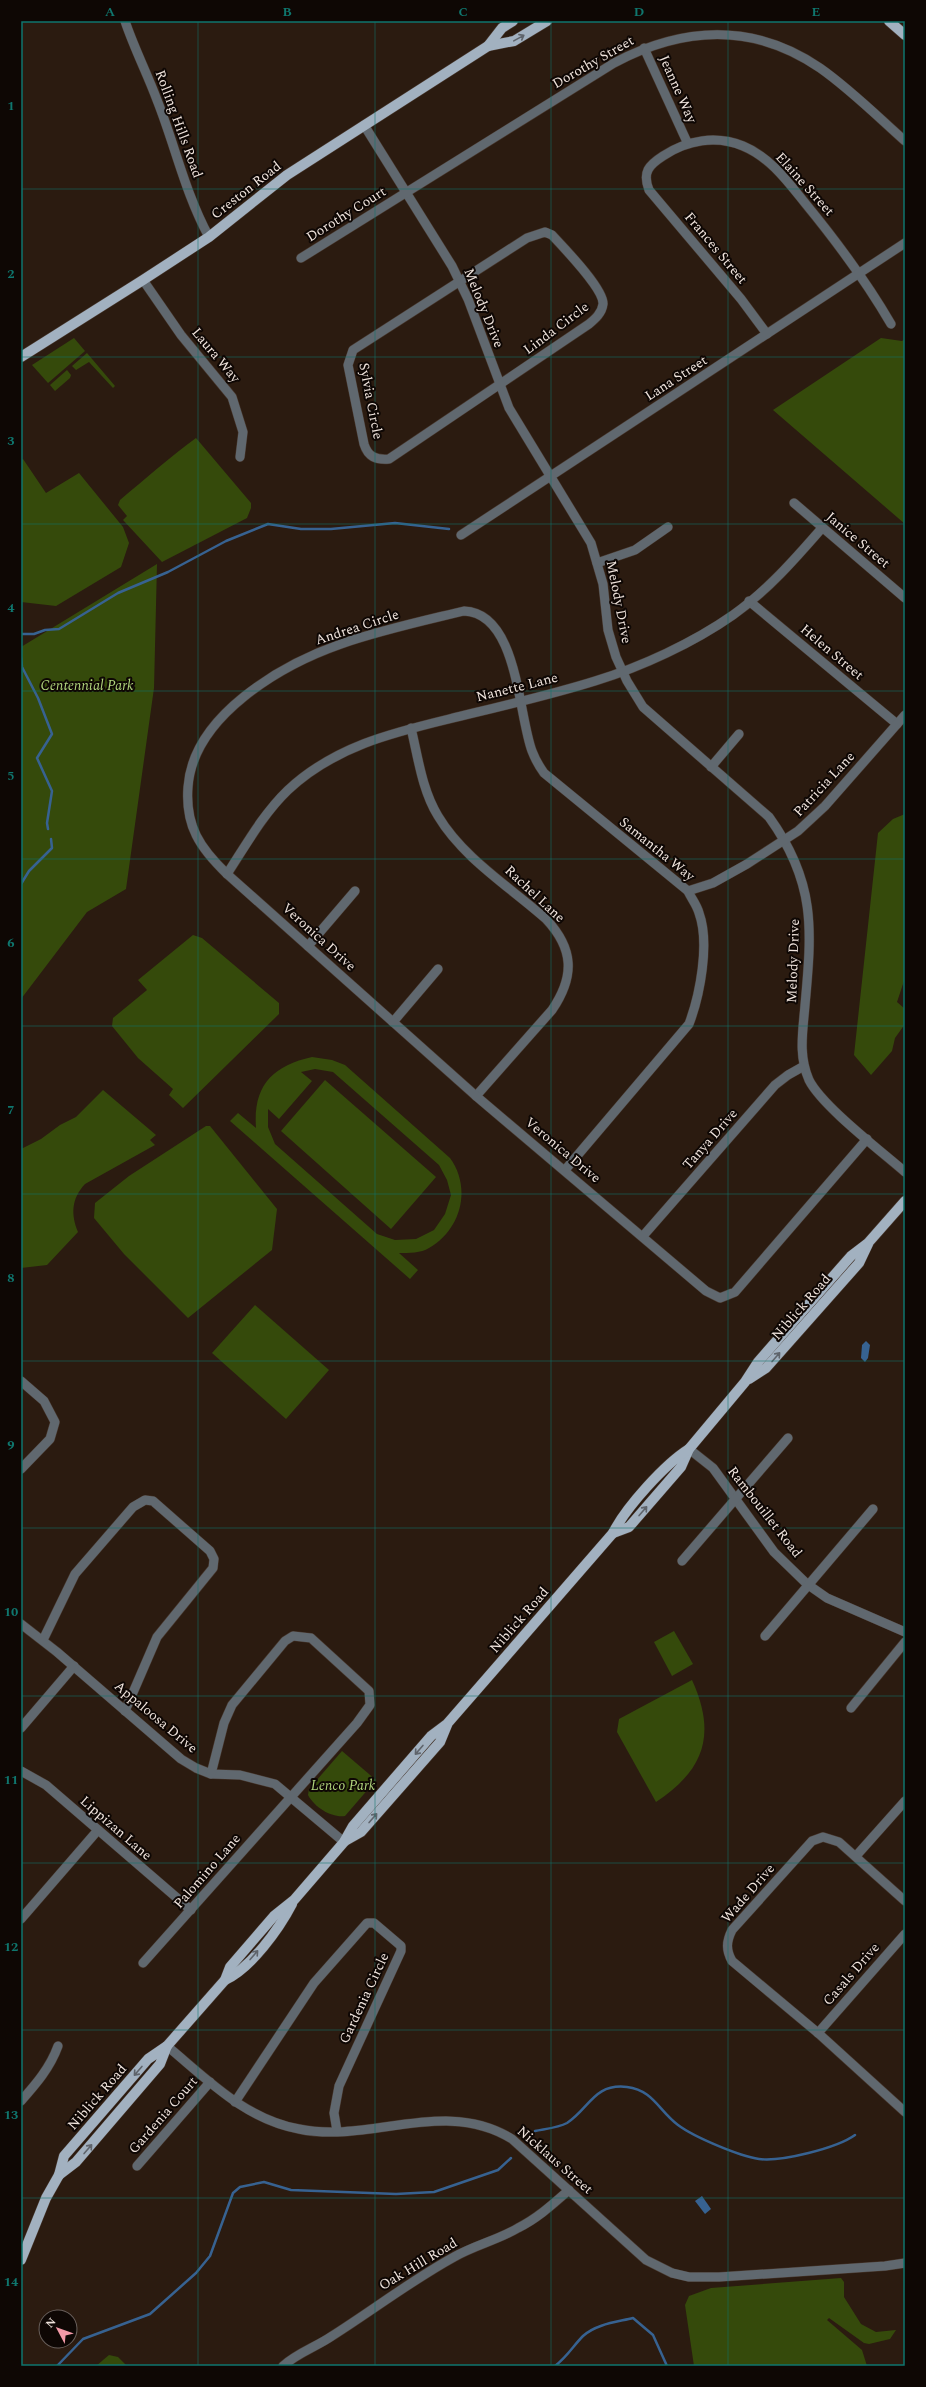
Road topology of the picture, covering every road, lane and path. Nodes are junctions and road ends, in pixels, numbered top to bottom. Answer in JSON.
{"nodes":[{"id":1,"x":125,"y":21,"type":"edge"},
{"id":2,"x":514,"y":21,"type":"edge"},
{"id":3,"x":547,"y":21,"type":"edge"},
{"id":4,"x":889,"y":21,"type":"edge"},
{"id":5,"x":905,"y":35,"type":"edge"},
{"id":6,"x":488,"y":46,"type":"junction"},
{"id":7,"x":644,"y":48,"type":"junction"},
{"id":8,"x":364,"y":125,"type":"junction"},
{"id":9,"x":905,"y":141,"type":"edge"},
{"id":10,"x":687,"y":142,"type":"junction"},
{"id":11,"x":645,"y":180,"type":"joint"},
{"id":12,"x":406,"y":193,"type":"junction"},
{"id":13,"x":209,"y":236,"type":"junction"},
{"id":14,"x":905,"y":243,"type":"edge"},
{"id":15,"x":301,"y":258,"type":"dead end"},
{"id":16,"x":860,"y":273,"type":"junction"},
{"id":17,"x":143,"y":280,"type":"junction"},
{"id":18,"x":459,"y":281,"type":"junction"},
{"id":19,"x":891,"y":324,"type":"dead end"},
{"id":20,"x":767,"y":334,"type":"junction"},
{"id":21,"x":21,"y":357,"type":"edge"},
{"id":22,"x":499,"y":386,"type":"junction"},
{"id":23,"x":240,"y":457,"type":"dead end"},
{"id":24,"x":551,"y":477,"type":"junction"},
{"id":25,"x":794,"y":503,"type":"dead end"},
{"id":26,"x":668,"y":527,"type":"dead end"},
{"id":27,"x":822,"y":528,"type":"junction"},
{"id":28,"x":462,"y":535,"type":"dead end"},
{"id":29,"x":598,"y":563,"type":"junction"},
{"id":30,"x":905,"y":598,"type":"edge"},
{"id":31,"x":749,"y":601,"type":"junction"},
{"id":32,"x":622,"y":671,"type":"junction"},
{"id":33,"x":521,"y":701,"type":"junction"},
{"id":34,"x":905,"y":715,"type":"edge"},
{"id":35,"x":897,"y":724,"type":"junction"},
{"id":36,"x":411,"y":728,"type":"junction"},
{"id":37,"x":739,"y":734,"type":"dead end"},
{"id":38,"x":711,"y":767,"type":"junction"},
{"id":39,"x":785,"y":840,"type":"junction"},
{"id":40,"x":227,"y":874,"type":"junction"},
{"id":41,"x":355,"y":891,"type":"dead end"},
{"id":42,"x":688,"y":891,"type":"junction"},
{"id":43,"x":308,"y":946,"type":"junction"},
{"id":44,"x":438,"y":969,"type":"dead end"},
{"id":45,"x":393,"y":1022,"type":"junction"},
{"id":46,"x":804,"y":1066,"type":"junction"},
{"id":47,"x":476,"y":1096,"type":"junction"},
{"id":48,"x":867,"y":1139,"type":"junction"},
{"id":49,"x":565,"y":1170,"type":"junction"},
{"id":50,"x":905,"y":1172,"type":"edge"},
{"id":51,"x":905,"y":1201,"type":"edge"},
{"id":52,"x":643,"y":1236,"type":"junction"},
{"id":53,"x":21,"y":1381,"type":"edge"},
{"id":54,"x":788,"y":1438,"type":"dead end"},
{"id":55,"x":689,"y":1449,"type":"junction"},
{"id":56,"x":21,"y":1469,"type":"edge"},
{"id":57,"x":736,"y":1499,"type":"junction"},
{"id":58,"x":873,"y":1509,"type":"dead end"},
{"id":59,"x":682,"y":1561,"type":"dead end"},
{"id":60,"x":808,"y":1584,"type":"junction"},
{"id":61,"x":21,"y":1624,"type":"edge"},
{"id":62,"x":905,"y":1632,"type":"edge"},
{"id":63,"x":765,"y":1636,"type":"dead end"},
{"id":64,"x":43,"y":1640,"type":"junction"},
{"id":65,"x":905,"y":1642,"type":"edge"},
{"id":66,"x":74,"y":1666,"type":"junction"},
{"id":67,"x":851,"y":1708,"type":"dead end"},
{"id":68,"x":125,"y":1711,"type":"junction"},
{"id":69,"x":21,"y":1728,"type":"edge"},
{"id":70,"x":21,"y":1771,"type":"edge"},
{"id":71,"x":211,"y":1774,"type":"junction"},
{"id":72,"x":291,"y":1796,"type":"junction"},
{"id":73,"x":905,"y":1800,"type":"edge"},
{"id":74,"x":98,"y":1830,"type":"junction"},
{"id":75,"x":344,"y":1842,"type":"junction"},
{"id":76,"x":856,"y":1856,"type":"junction"},
{"id":77,"x":905,"y":1901,"type":"edge"},
{"id":78,"x":191,"y":1910,"type":"junction"},
{"id":79,"x":21,"y":1919,"type":"edge"},
{"id":80,"x":905,"y":1934,"type":"edge"},
{"id":81,"x":143,"y":1963,"type":"dead end"},
{"id":82,"x":818,"y":2034,"type":"junction"},
{"id":83,"x":58,"y":2046,"type":"dead end"},
{"id":84,"x":167,"y":2046,"type":"junction"},
{"id":85,"x":210,"y":2082,"type":"junction"},
{"id":86,"x":21,"y":2101,"type":"edge"},
{"id":87,"x":235,"y":2102,"type":"junction"},
{"id":88,"x":905,"y":2112,"type":"edge"},
{"id":89,"x":337,"y":2131,"type":"junction"},
{"id":90,"x":137,"y":2166,"type":"dead end"},
{"id":91,"x":569,"y":2190,"type":"junction"},
{"id":92,"x":25,"y":2238,"type":"edge"},
{"id":93,"x":21,"y":2260,"type":"edge"},
{"id":94,"x":905,"y":2263,"type":"edge"},
{"id":95,"x":283,"y":2366,"type":"edge"}],
"edges":[{"from":1,"to":13,"type":"street","name":"Rolling Hills Road"},
{"from":2,"to":6,"type":"main road","name":"Creston Road"},
{"from":6,"to":3,"type":"main road","name":"Creston Road","one_way":true},
{"from":4,"to":5,"type":"main road"},
{"from":6,"to":8,"type":"main road","name":"Creston Road"},
{"from":7,"to":9,"type":"street","name":"Dorothy Street"},
{"from":7,"to":10,"type":"street","name":"Jeanne Way"},
{"from":7,"to":12,"type":"street","name":"Dorothy Street"},
{"from":8,"to":12,"type":"street","name":"Melody Drive"},
{"from":8,"to":13,"type":"main road","name":"Creston Road"},
{"from":10,"to":11,"type":"street","name":"Elaine Street"},
{"from":10,"to":16,"type":"street","name":"Elaine Street"},
{"from":11,"to":20,"type":"street","name":"Frances Street"},
{"from":12,"to":15,"type":"street","name":"Dorothy Court"},
{"from":12,"to":18,"type":"street","name":"Melody Drive"},
{"from":13,"to":17,"type":"main road","name":"Creston Road"},
{"from":14,"to":16,"type":"street","name":"Lana Street"},
{"from":16,"to":19,"type":"street","name":"Elaine Street"},
{"from":16,"to":20,"type":"street","name":"Lana Street"},
{"from":17,"to":21,"type":"main road","name":"Creston Road"},
{"from":17,"to":23,"type":"street","name":"Laura Way"},
{"from":18,"to":22,"type":"street","name":"Melody Drive"},
{"from":18,"to":22,"type":"street","name":"Linda Circle"},
{"from":18,"to":22,"type":"street","name":"Sylvia Circle"},
{"from":20,"to":24,"type":"street","name":"Lana Street"},
{"from":22,"to":24,"type":"street","name":"Melody Drive"},
{"from":24,"to":28,"type":"street","name":"Lana Street"},
{"from":24,"to":29,"type":"street","name":"Melody Drive"},
{"from":25,"to":27,"type":"street","name":"Janice Street"},
{"from":26,"to":29,"type":"street"},
{"from":27,"to":30,"type":"street","name":"Janice Street"},
{"from":27,"to":31,"type":"street","name":"Nanette Lane"},
{"from":29,"to":32,"type":"street","name":"Melody Drive"},
{"from":31,"to":32,"type":"street","name":"Nanette Lane"},
{"from":31,"to":35,"type":"street","name":"Helen Street"},
{"from":32,"to":33,"type":"street","name":"Nanette Lane"},
{"from":32,"to":38,"type":"street","name":"Melody Drive"},
{"from":33,"to":36,"type":"street","name":"Nanette Lane"},
{"from":33,"to":40,"type":"street","name":"Andrea Circle"},
{"from":33,"to":42,"type":"street","name":"Samantha Way"},
{"from":34,"to":35,"type":"street","name":"Patricia Lane"},
{"from":35,"to":39,"type":"street","name":"Patricia Lane"},
{"from":36,"to":40,"type":"street","name":"Nanette Lane"},
{"from":36,"to":47,"type":"street","name":"Rachel Lane"},
{"from":37,"to":38,"type":"street"},
{"from":38,"to":39,"type":"street","name":"Melody Drive"},
{"from":39,"to":42,"type":"street","name":"Patricia Lane"},
{"from":39,"to":46,"type":"street","name":"Melody Drive"},
{"from":40,"to":43,"type":"street","name":"Veronica Drive"},
{"from":41,"to":43,"type":"street"},
{"from":42,"to":49,"type":"street","name":"Samantha Way"},
{"from":43,"to":45,"type":"street","name":"Veronica Drive"},
{"from":44,"to":45,"type":"street"},
{"from":45,"to":47,"type":"street","name":"Veronica Drive"},
{"from":46,"to":48,"type":"street","name":"Melody Drive"},
{"from":46,"to":52,"type":"street","name":"Tanya Drive"},
{"from":47,"to":49,"type":"street","name":"Veronica Drive"},
{"from":48,"to":50,"type":"street","name":"Melody Drive"},
{"from":48,"to":52,"type":"street","name":"Veronica Drive"},
{"from":49,"to":52,"type":"street","name":"Veronica Drive"},
{"from":51,"to":55,"type":"main road","name":"Niblick Road"},
{"from":53,"to":56,"type":"street"},
{"from":54,"to":57,"type":"street"},
{"from":55,"to":57,"type":"street","name":"Rambouillet Road"},
{"from":55,"to":75,"type":"main road","name":"Niblick Road"},
{"from":57,"to":59,"type":"street"},
{"from":57,"to":60,"type":"street","name":"Rambouillet Road"},
{"from":58,"to":60,"type":"street"},
{"from":60,"to":62,"type":"street","name":"Rambouillet Road"},
{"from":60,"to":63,"type":"street"},
{"from":61,"to":64,"type":"street","name":"Appaloosa Drive"},
{"from":64,"to":66,"type":"street","name":"Appaloosa Drive"},
{"from":64,"to":68,"type":"street"},
{"from":65,"to":67,"type":"street"},
{"from":66,"to":68,"type":"street","name":"Appaloosa Drive"},
{"from":66,"to":69,"type":"street"},
{"from":68,"to":71,"type":"street","name":"Appaloosa Drive"},
{"from":70,"to":74,"type":"street","name":"Lippizan Lane"},
{"from":71,"to":72,"type":"street","name":"Appaloosa Drive"},
{"from":71,"to":72,"type":"street","name":"Palomino Lane"},
{"from":72,"to":75,"type":"street","name":"Appaloosa Drive"},
{"from":72,"to":78,"type":"street","name":"Palomino Lane"},
{"from":73,"to":76,"type":"street"},
{"from":74,"to":78,"type":"street","name":"Lippizan Lane"},
{"from":74,"to":79,"type":"street"},
{"from":75,"to":84,"type":"main road","name":"Niblick Road"},
{"from":76,"to":77,"type":"street"},
{"from":76,"to":82,"type":"street","name":"Wade Drive"},
{"from":78,"to":81,"type":"street","name":"Palomino Lane"},
{"from":80,"to":82,"type":"street","name":"Casals Drive"},
{"from":82,"to":88,"type":"street","name":"Wade Drive"},
{"from":83,"to":86,"type":"street"},
{"from":84,"to":85,"type":"street","name":"Nicklaus Street"},
{"from":84,"to":92,"type":"main road","name":"Niblick Road"},
{"from":85,"to":87,"type":"street","name":"Nicklaus Street"},
{"from":85,"to":90,"type":"street","name":"Gardenia Court"},
{"from":87,"to":89,"type":"street","name":"Nicklaus Street"},
{"from":87,"to":89,"type":"street","name":"Gardenia Circle"},
{"from":89,"to":91,"type":"street","name":"Nicklaus Street"},
{"from":91,"to":94,"type":"street","name":"Nicklaus Street"},
{"from":91,"to":95,"type":"street","name":"Oak Hill Road"},
{"from":92,"to":93,"type":"main road","name":"Niblick Road"}]}
